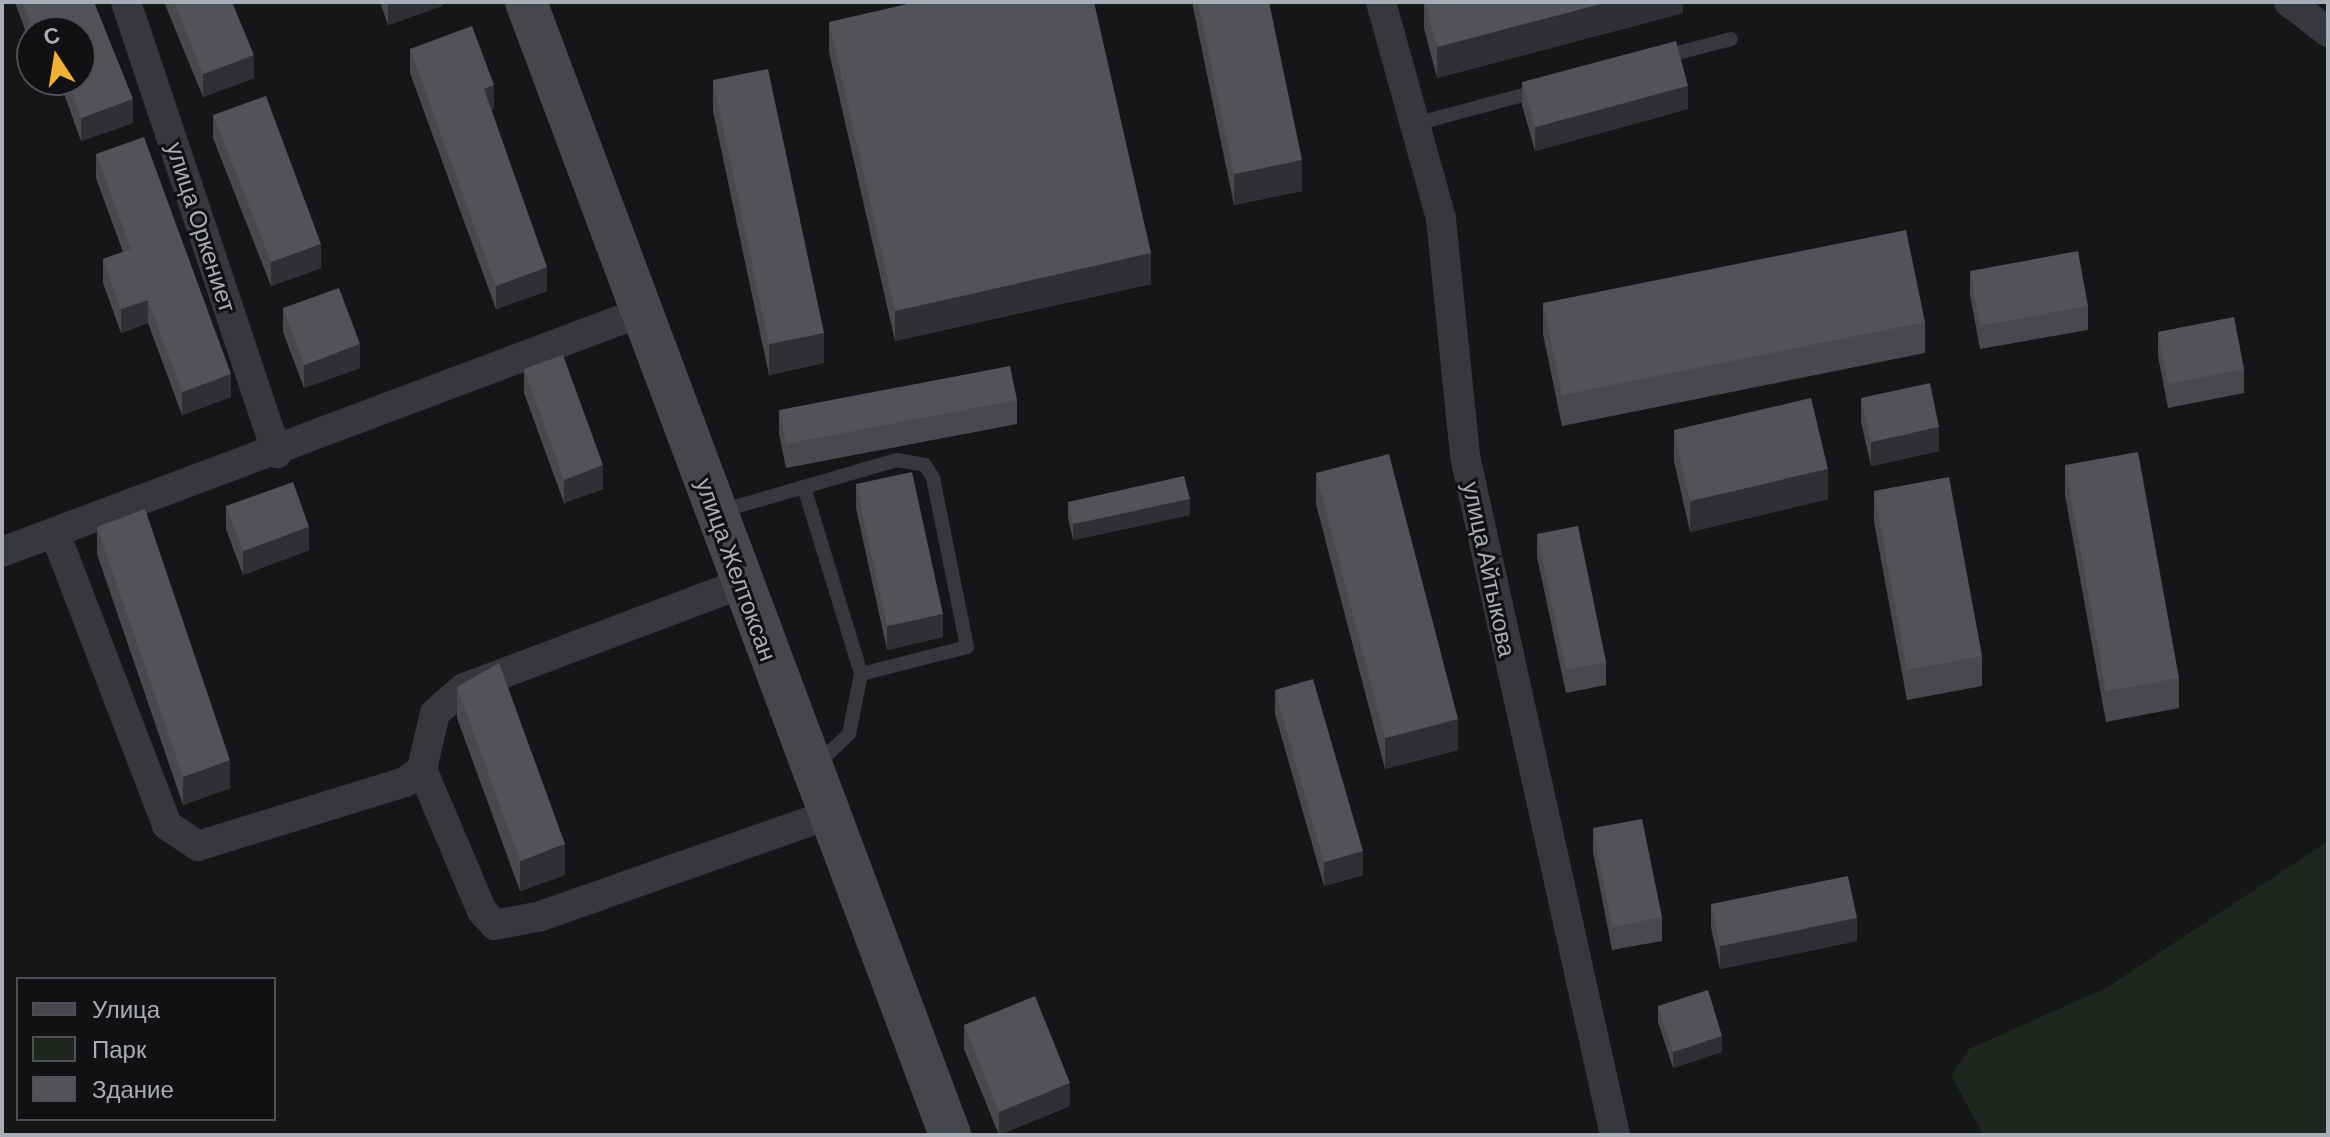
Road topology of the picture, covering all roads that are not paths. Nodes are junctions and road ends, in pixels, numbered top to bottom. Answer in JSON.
{"nodes":[{"id":1,"x":126,"y":2,"type":"edge"},
{"id":2,"x":526,"y":2,"type":"edge"},
{"id":3,"x":1381,"y":2,"type":"edge"},
{"id":4,"x":2289,"y":2,"type":"edge"},
{"id":5,"x":2328,"y":32,"type":"edge"},
{"id":6,"x":1731,"y":39,"type":"dead end"},
{"id":7,"x":1640,"y":63,"type":"edge"},
{"id":8,"x":1550,"y":87,"type":"edge"},
{"id":9,"x":1415,"y":124,"type":"junction"},
{"id":10,"x":642,"y":312,"type":"junction"},
{"id":11,"x":277,"y":453,"type":"junction"},
{"id":12,"x":804,"y":487,"type":"junction"},
{"id":13,"x":717,"y":512,"type":"junction"},
{"id":14,"x":55,"y":533,"type":"junction"},
{"id":15,"x":2,"y":552,"type":"edge"},
{"id":16,"x":741,"y":584,"type":"junction"},
{"id":17,"x":861,"y":674,"type":"junction"},
{"id":18,"x":814,"y":767,"type":"junction"},
{"id":19,"x":422,"y":769,"type":"junction"},
{"id":20,"x":831,"y":814,"type":"junction"},
{"id":21,"x":950,"y":1135,"type":"edge"},
{"id":22,"x":1615,"y":1135,"type":"edge"}],
"edges":[{"from":1,"to":11,"type":"street","name":"улица Оркениет"},
{"from":2,"to":10,"type":"street","name":"улица Желтоксан"},
{"from":3,"to":9,"type":"street","name":"улица Айтыкова"},
{"from":4,"to":5,"type":"street"},
{"from":6,"to":7,"type":"lane"},
{"from":8,"to":9,"type":"lane"},
{"from":9,"to":22,"type":"street","name":"улица Айтыкова"},
{"from":10,"to":11,"type":"street"},
{"from":10,"to":13,"type":"street","name":"улица Желтоксан"},
{"from":11,"to":14,"type":"street"},
{"from":12,"to":13,"type":"lane"},
{"from":12,"to":17,"type":"lane"},
{"from":12,"to":17,"type":"lane"},
{"from":13,"to":16,"type":"street","name":"улица Желтоксан"},
{"from":14,"to":15,"type":"street"},
{"from":14,"to":19,"type":"street"},
{"from":16,"to":18,"type":"street","name":"улица Желтоксан"},
{"from":16,"to":19,"type":"street"},
{"from":17,"to":18,"type":"lane"},
{"from":18,"to":20,"type":"street","name":"улица Желтоксан"},
{"from":19,"to":20,"type":"street"},
{"from":20,"to":21,"type":"street","name":"улица Желтоксан"}]}
